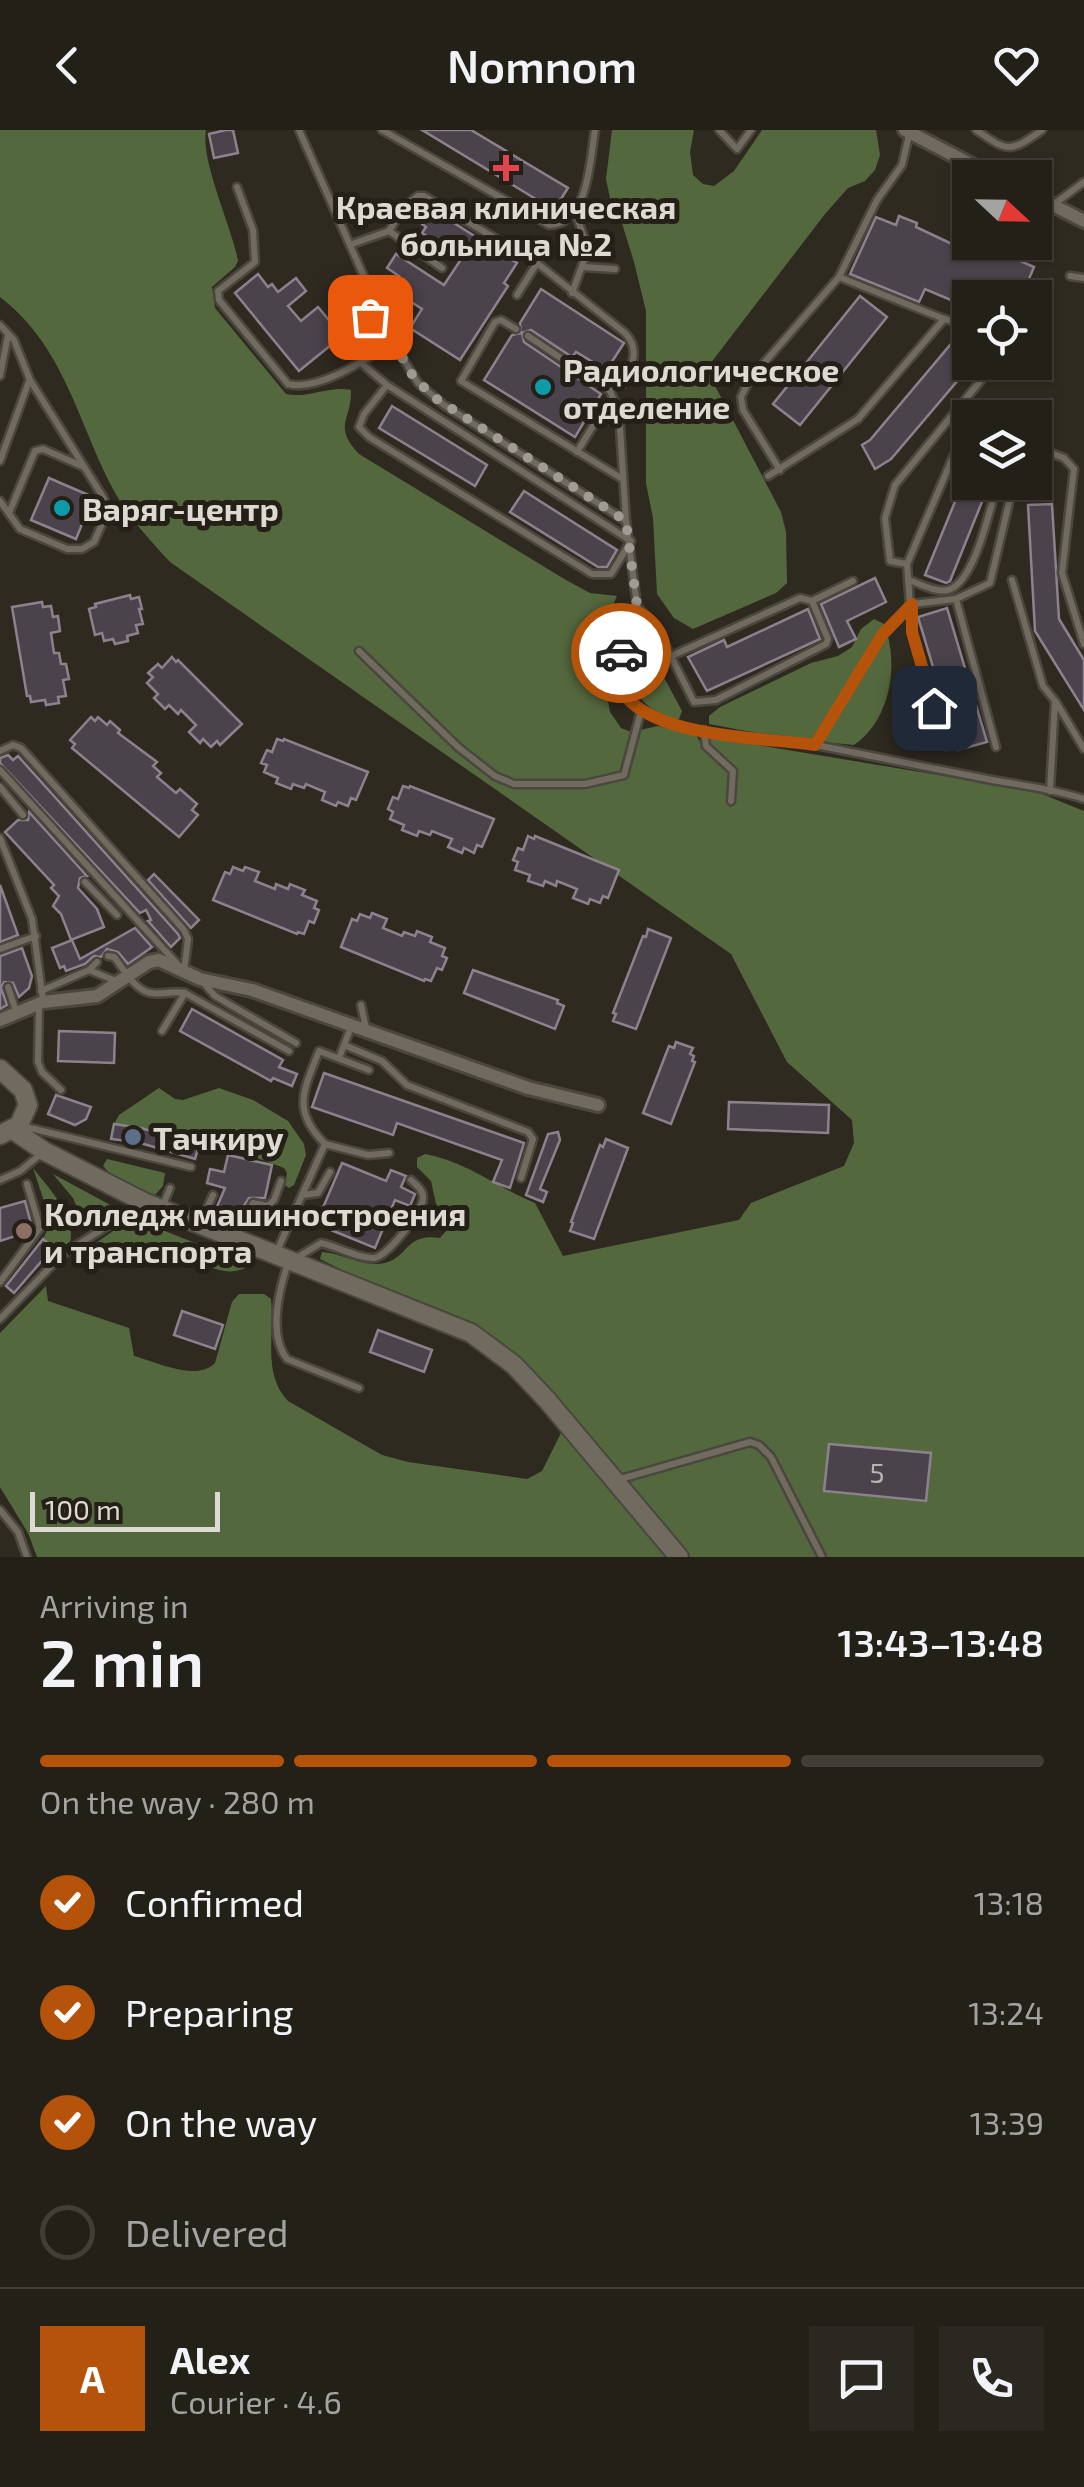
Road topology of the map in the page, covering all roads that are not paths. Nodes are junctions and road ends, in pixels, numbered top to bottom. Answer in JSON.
{"nodes":[{"id":1,"x":299,"y":130,"type":"edge"},
{"id":2,"x":382,"y":130,"type":"edge"},
{"id":3,"x":719,"y":130,"type":"edge"},
{"id":4,"x":751,"y":130,"type":"edge"},
{"id":5,"x":976,"y":130,"type":"edge"},
{"id":6,"x":1042,"y":130,"type":"edge"},
{"id":7,"x":592,"y":131,"type":"edge"},
{"id":8,"x":914,"y":133,"type":"edge"},
{"id":9,"x":964,"y":160,"type":"edge"},
{"id":10,"x":1084,"y":182,"type":"edge"},
{"id":11,"x":237,"y":186,"type":"dead end"},
{"id":12,"x":429,"y":199,"type":"junction"},
{"id":13,"x":1053,"y":205,"type":"joint"},
{"id":14,"x":574,"y":212,"type":"junction"},
{"id":15,"x":420,"y":213,"type":"dead end"},
{"id":16,"x":1084,"y":221,"type":"edge"},
{"id":17,"x":389,"y":231,"type":"junction"},
{"id":18,"x":352,"y":244,"type":"junction"},
{"id":19,"x":537,"y":264,"type":"junction"},
{"id":20,"x":584,"y":267,"type":"junction"},
{"id":21,"x":442,"y":268,"type":"dead end"},
{"id":22,"x":615,"y":269,"type":"dead end"},
{"id":23,"x":839,"y":276,"type":"junction"},
{"id":24,"x":1070,"y":276,"type":"dead end"},
{"id":25,"x":1084,"y":278,"type":"edge"},
{"id":26,"x":348,"y":286,"type":"dead end"},
{"id":27,"x":572,"y":293,"type":"junction"},
{"id":28,"x":517,"y":295,"type":"dead end"},
{"id":29,"x":944,"y":319,"type":"junction"},
{"id":30,"x":952,"y":321,"type":"edge"},
{"id":31,"x":0,"y":324,"type":"edge"},
{"id":32,"x":516,"y":328,"type":"dead end"},
{"id":33,"x":389,"y":332,"type":"junction"},
{"id":34,"x":9,"y":334,"type":"junction"},
{"id":35,"x":528,"y":336,"type":"dead end"},
{"id":36,"x":392,"y":342,"type":"junction"},
{"id":37,"x":360,"y":364,"type":"junction"},
{"id":38,"x":0,"y":376,"type":"edge"},
{"id":39,"x":30,"y":380,"type":"junction"},
{"id":40,"x":981,"y":380,"type":"edge"},
{"id":41,"x":622,"y":384,"type":"dead end"},
{"id":42,"x":387,"y":385,"type":"junction"},
{"id":43,"x":596,"y":421,"type":"dead end"},
{"id":44,"x":2,"y":449,"type":"edge"},
{"id":45,"x":577,"y":452,"type":"junction"},
{"id":46,"x":1052,"y":453,"type":"edge"},
{"id":47,"x":952,"y":460,"type":"edge"},
{"id":48,"x":0,"y":461,"type":"edge"},
{"id":49,"x":85,"y":467,"type":"junction"},
{"id":50,"x":780,"y":470,"type":"junction"},
{"id":51,"x":768,"y":476,"type":"dead end"},
{"id":52,"x":621,"y":478,"type":"junction"},
{"id":53,"x":0,"y":500,"type":"edge"},
{"id":54,"x":992,"y":500,"type":"edge"},
{"id":55,"x":1010,"y":500,"type":"edge"},
{"id":56,"x":9,"y":513,"type":"junction"},
{"id":57,"x":626,"y":521,"type":"junction"},
{"id":58,"x":630,"y":542,"type":"junction"},
{"id":59,"x":907,"y":564,"type":"junction"},
{"id":60,"x":909,"y":580,"type":"junction"},
{"id":61,"x":1012,"y":580,"type":"dead end"},
{"id":62,"x":854,"y":581,"type":"dead end"},
{"id":63,"x":956,"y":599,"type":"junction"},
{"id":64,"x":812,"y":601,"type":"junction"},
{"id":65,"x":912,"y":604,"type":"junction"},
{"id":66,"x":637,"y":606,"type":"junction"},
{"id":67,"x":1084,"y":644,"type":"edge"},
{"id":68,"x":359,"y":651,"type":"dead end"},
{"id":69,"x":669,"y":657,"type":"junction"},
{"id":70,"x":1056,"y":701,"type":"junction"},
{"id":71,"x":641,"y":711,"type":"junction"},
{"id":72,"x":704,"y":730,"type":"junction"},
{"id":73,"x":815,"y":745,"type":"junction"},
{"id":74,"x":945,"y":746,"type":"dead end"},
{"id":75,"x":996,"y":747,"type":"dead end"},
{"id":76,"x":1084,"y":748,"type":"edge"},
{"id":77,"x":0,"y":752,"type":"edge"},
{"id":78,"x":0,"y":770,"type":"edge"},
{"id":79,"x":0,"y":787,"type":"edge"},
{"id":80,"x":1050,"y":792,"type":"junction"},
{"id":81,"x":1084,"y":800,"type":"edge"},
{"id":82,"x":731,"y":801,"type":"dead end"},
{"id":83,"x":24,"y":815,"type":"dead end"},
{"id":84,"x":0,"y":838,"type":"edge"},
{"id":85,"x":85,"y":882,"type":"dead end"},
{"id":86,"x":116,"y":915,"type":"dead end"},
{"id":87,"x":36,"y":936,"type":"junction"},
{"id":88,"x":0,"y":949,"type":"edge"},
{"id":89,"x":108,"y":956,"type":"dead end"},
{"id":90,"x":96,"y":962,"type":"dead end"},
{"id":91,"x":89,"y":970,"type":"junction"},
{"id":92,"x":184,"y":972,"type":"junction"},
{"id":93,"x":124,"y":979,"type":"junction"},
{"id":94,"x":200,"y":979,"type":"junction"},
{"id":95,"x":8,"y":987,"type":"dead end"},
{"id":96,"x":185,"y":993,"type":"junction"},
{"id":97,"x":41,"y":998,"type":"junction"},
{"id":98,"x":362,"y":1006,"type":"dead end"},
{"id":99,"x":17,"y":1012,"type":"junction"},
{"id":100,"x":0,"y":1020,"type":"edge"},
{"id":101,"x":359,"y":1026,"type":"junction"},
{"id":102,"x":162,"y":1031,"type":"dead end"},
{"id":103,"x":296,"y":1043,"type":"dead end"},
{"id":104,"x":344,"y":1045,"type":"junction"},
{"id":105,"x":289,"y":1051,"type":"dead end"},
{"id":106,"x":339,"y":1058,"type":"junction"},
{"id":107,"x":0,"y":1069,"type":"edge"},
{"id":108,"x":369,"y":1070,"type":"dead end"},
{"id":109,"x":61,"y":1090,"type":"dead end"},
{"id":110,"x":598,"y":1105,"type":"dead end"},
{"id":111,"x":11,"y":1130,"type":"edge"},
{"id":112,"x":325,"y":1144,"type":"junction"},
{"id":113,"x":44,"y":1151,"type":"junction"},
{"id":114,"x":389,"y":1153,"type":"dead end"},
{"id":115,"x":191,"y":1167,"type":"dead end"},
{"id":116,"x":330,"y":1172,"type":"dead end"},
{"id":117,"x":522,"y":1178,"type":"dead end"},
{"id":118,"x":0,"y":1180,"type":"edge"},
{"id":119,"x":411,"y":1180,"type":"dead end"},
{"id":120,"x":281,"y":1181,"type":"dead end"},
{"id":121,"x":27,"y":1184,"type":"dead end"},
{"id":122,"x":170,"y":1188,"type":"dead end"},
{"id":123,"x":213,"y":1194,"type":"dead end"},
{"id":124,"x":302,"y":1195,"type":"junction"},
{"id":125,"x":153,"y":1206,"type":"junction"},
{"id":126,"x":199,"y":1226,"type":"junction"},
{"id":127,"x":235,"y":1240,"type":"junction"},
{"id":128,"x":282,"y":1260,"type":"junction"},
{"id":129,"x":0,"y":1282,"type":"edge"},
{"id":130,"x":0,"y":1319,"type":"edge"},
{"id":131,"x":359,"y":1388,"type":"dead end"},
{"id":132,"x":616,"y":1480,"type":"junction"},
{"id":133,"x":0,"y":1510,"type":"edge"},
{"id":134,"x":27,"y":1557,"type":"edge"},
{"id":135,"x":678,"y":1557,"type":"edge"},
{"id":136,"x":822,"y":1557,"type":"edge"}],
"edges":[{"from":1,"to":18,"type":"lane"},
{"from":2,"to":14,"type":"lane"},
{"from":3,"to":4,"type":"lane"},
{"from":5,"to":6,"type":"lane"},
{"from":7,"to":14,"type":"lane"},
{"from":8,"to":9,"type":"street"},
{"from":8,"to":23,"type":"lane"},
{"from":10,"to":13,"type":"lane"},
{"from":11,"to":37,"type":"lane"},
{"from":12,"to":15,"type":"lane"},
{"from":12,"to":17,"type":"lane"},
{"from":12,"to":19,"type":"lane"},
{"from":13,"to":16,"type":"street"},
{"from":14,"to":20,"type":"lane"},
{"from":17,"to":18,"type":"lane"},
{"from":17,"to":21,"type":"lane"},
{"from":18,"to":33,"type":"lane"},
{"from":19,"to":27,"type":"lane"},
{"from":19,"to":28,"type":"lane"},
{"from":20,"to":22,"type":"lane"},
{"from":20,"to":27,"type":"lane"},
{"from":23,"to":29,"type":"lane"},
{"from":23,"to":50,"type":"lane"},
{"from":24,"to":25,"type":"lane"},
{"from":26,"to":33,"type":"lane"},
{"from":27,"to":41,"type":"lane"},
{"from":29,"to":30,"type":"lane"},
{"from":29,"to":50,"type":"lane"},
{"from":31,"to":34,"type":"lane"},
{"from":32,"to":45,"type":"lane"},
{"from":33,"to":36,"type":"lane"},
{"from":34,"to":38,"type":"lane"},
{"from":34,"to":39,"type":"lane"},
{"from":35,"to":52,"type":"lane"},
{"from":36,"to":37,"type":"lane"},
{"from":36,"to":57,"type":"lane"},
{"from":37,"to":42,"type":"lane"},
{"from":39,"to":44,"type":"lane"},
{"from":39,"to":49,"type":"lane"},
{"from":40,"to":59,"type":"lane"},
{"from":42,"to":58,"type":"lane"},
{"from":42,"to":58,"type":"lane"},
{"from":43,"to":45,"type":"lane"},
{"from":44,"to":48,"type":"lane"},
{"from":45,"to":52,"type":"lane"},
{"from":46,"to":67,"type":"lane"},
{"from":47,"to":59,"type":"lane"},
{"from":49,"to":56,"type":"lane"},
{"from":49,"to":56,"type":"lane"},
{"from":50,"to":51,"type":"lane"},
{"from":52,"to":57,"type":"lane"},
{"from":53,"to":56,"type":"lane"},
{"from":54,"to":60,"type":"lane"},
{"from":55,"to":63,"type":"lane"},
{"from":57,"to":58,"type":"lane"},
{"from":58,"to":66,"type":"lane"},
{"from":59,"to":60,"type":"lane"},
{"from":60,"to":65,"type":"lane"},
{"from":61,"to":70,"type":"lane"},
{"from":62,"to":64,"type":"lane"},
{"from":63,"to":65,"type":"lane"},
{"from":63,"to":75,"type":"lane"},
{"from":64,"to":69,"type":"lane"},
{"from":64,"to":69,"type":"lane"},
{"from":65,"to":73,"type":"lane"},
{"from":65,"to":74,"type":"lane"},
{"from":66,"to":69,"type":"lane"},
{"from":66,"to":71,"type":"lane"},
{"from":68,"to":71,"type":"lane"},
{"from":70,"to":76,"type":"lane"},
{"from":70,"to":80,"type":"lane"},
{"from":71,"to":72,"type":"lane"},
{"from":72,"to":73,"type":"lane"},
{"from":72,"to":82,"type":"lane"},
{"from":73,"to":80,"type":"lane"},
{"from":77,"to":92,"type":"lane"},
{"from":78,"to":92,"type":"lane"},
{"from":79,"to":83,"type":"lane"},
{"from":80,"to":81,"type":"lane"},
{"from":84,"to":87,"type":"lane"},
{"from":85,"to":86,"type":"lane"},
{"from":87,"to":88,"type":"lane"},
{"from":87,"to":97,"type":"lane"},
{"from":89,"to":93,"type":"lane"},
{"from":90,"to":91,"type":"lane"},
{"from":91,"to":93,"type":"lane"},
{"from":91,"to":97,"type":"lane"},
{"from":92,"to":93,"type":"street"},
{"from":92,"to":94,"type":"street"},
{"from":93,"to":96,"type":"lane"},
{"from":93,"to":97,"type":"street"},
{"from":94,"to":101,"type":"street"},
{"from":94,"to":103,"type":"lane"},
{"from":95,"to":99,"type":"lane"},
{"from":96,"to":102,"type":"lane"},
{"from":96,"to":105,"type":"lane"},
{"from":97,"to":99,"type":"street"},
{"from":97,"to":109,"type":"lane"},
{"from":98,"to":101,"type":"lane"},
{"from":99,"to":100,"type":"street"},
{"from":101,"to":104,"type":"lane"},
{"from":101,"to":110,"type":"street"},
{"from":104,"to":106,"type":"lane"},
{"from":104,"to":117,"type":"lane"},
{"from":106,"to":108,"type":"lane"},
{"from":106,"to":112,"type":"lane"},
{"from":107,"to":111,"type":"main road"},
{"from":111,"to":113,"type":"main road"},
{"from":111,"to":115,"type":"lane"},
{"from":112,"to":114,"type":"lane"},
{"from":112,"to":124,"type":"lane"},
{"from":113,"to":118,"type":"lane"},
{"from":113,"to":125,"type":"main road"},
{"from":116,"to":124,"type":"lane"},
{"from":119,"to":128,"type":"lane"},
{"from":120,"to":127,"type":"lane"},
{"from":121,"to":129,"type":"lane"},
{"from":122,"to":125,"type":"lane"},
{"from":123,"to":126,"type":"lane"},
{"from":124,"to":128,"type":"lane"},
{"from":125,"to":126,"type":"main road"},
{"from":125,"to":130,"type":"lane"},
{"from":126,"to":127,"type":"main road"},
{"from":127,"to":128,"type":"main road"},
{"from":128,"to":131,"type":"lane"},
{"from":128,"to":132,"type":"main road"},
{"from":132,"to":135,"type":"main road"},
{"from":132,"to":136,"type":"lane"},
{"from":133,"to":134,"type":"lane"}]}
